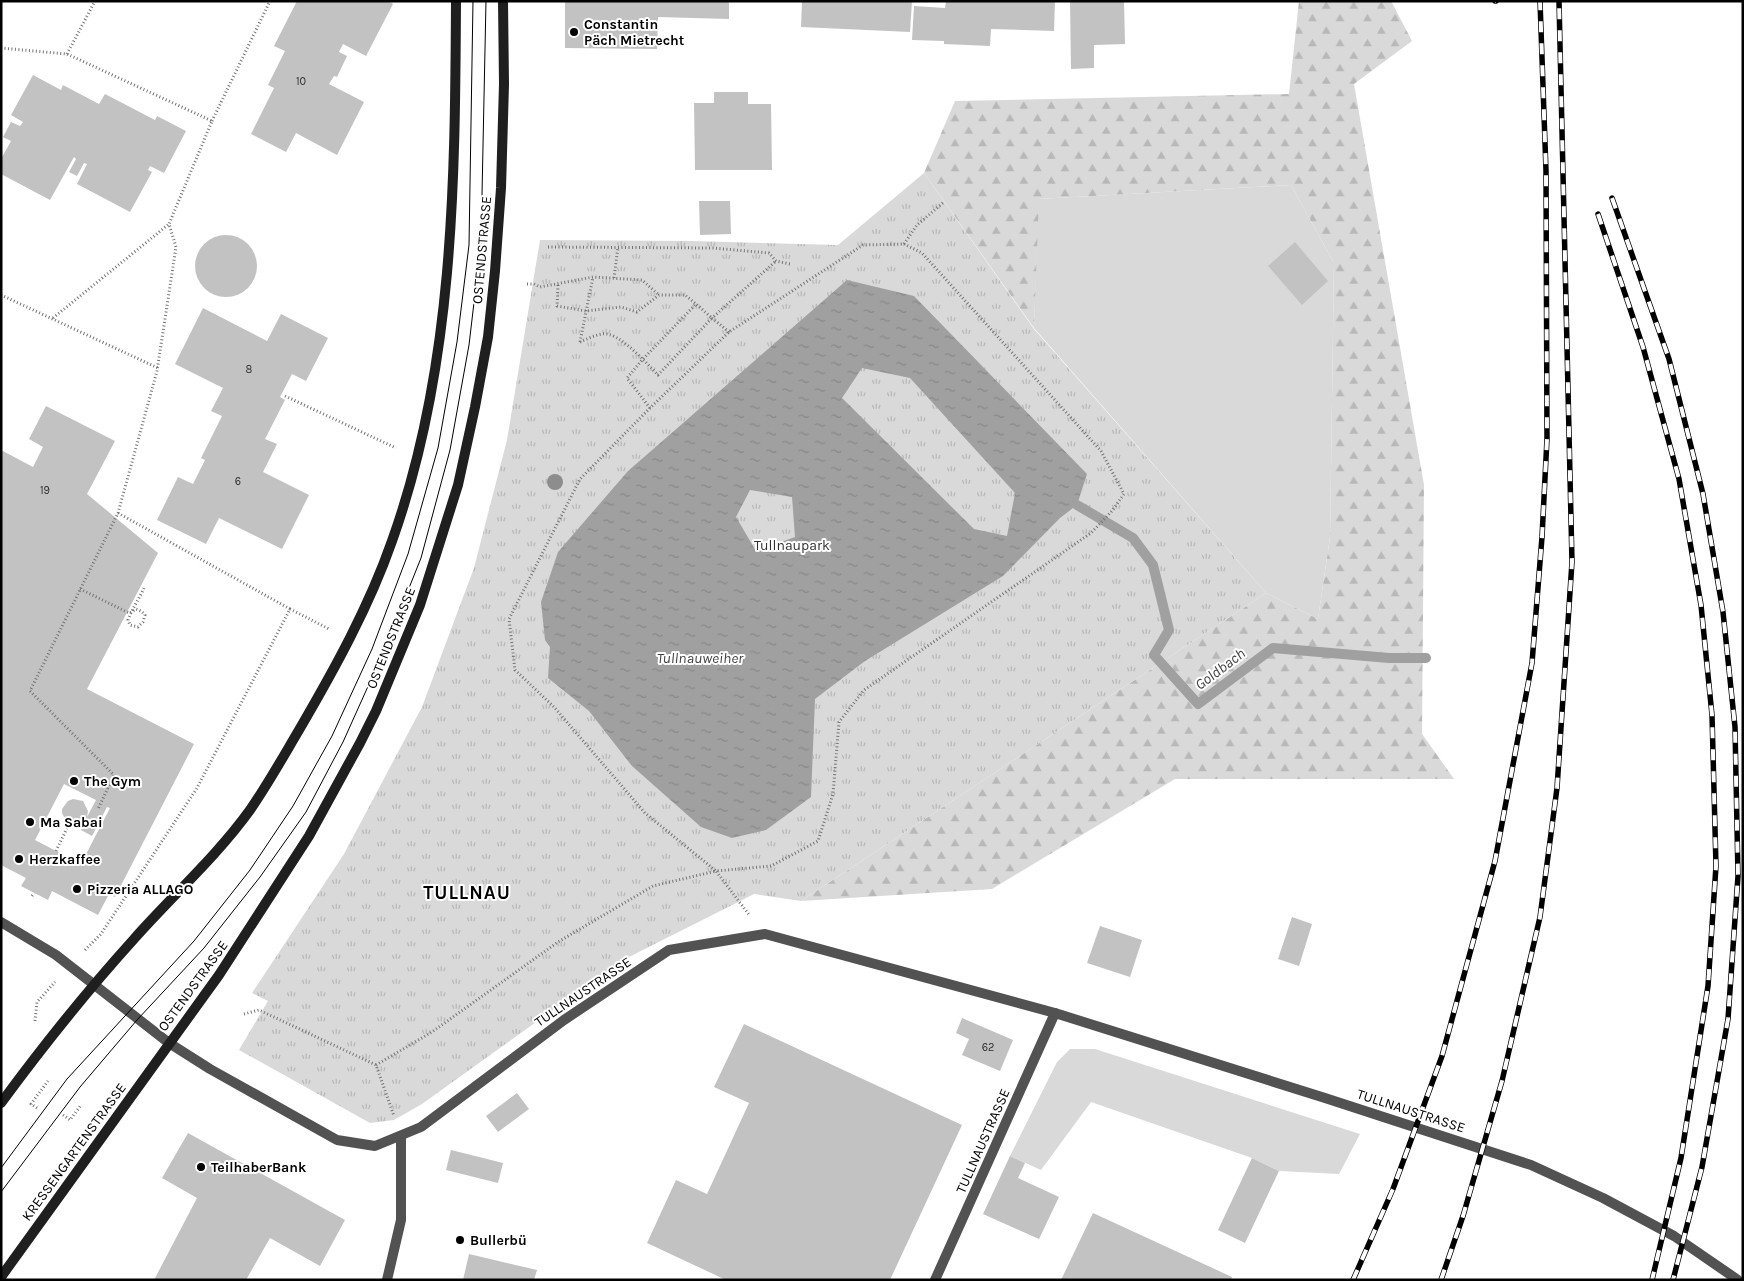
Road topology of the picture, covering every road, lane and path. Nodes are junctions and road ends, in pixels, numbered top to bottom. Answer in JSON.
{"nodes":[{"id":1,"x":95,"y":1,"type":"edge"},
{"id":2,"x":270,"y":1,"type":"edge"},
{"id":3,"x":456,"y":1,"type":"edge"},
{"id":4,"x":503,"y":1,"type":"edge"},
{"id":5,"x":1,"y":48,"type":"edge"},
{"id":6,"x":67,"y":54,"type":"junction"},
{"id":7,"x":212,"y":121,"type":"junction"},
{"id":8,"x":944,"y":202,"type":"dead end"},
{"id":9,"x":169,"y":224,"type":"junction"},
{"id":10,"x":904,"y":244,"type":"junction"},
{"id":11,"x":548,"y":247,"type":"dead end"},
{"id":12,"x":618,"y":247,"type":"junction"},
{"id":13,"x":776,"y":262,"type":"junction"},
{"id":14,"x":790,"y":264,"type":"dead end"},
{"id":15,"x":593,"y":277,"type":"junction"},
{"id":16,"x":614,"y":278,"type":"junction"},
{"id":17,"x":526,"y":284,"type":"dead end"},
{"id":18,"x":558,"y":285,"type":"junction"},
{"id":19,"x":659,"y":294,"type":"junction"},
{"id":20,"x":1,"y":295,"type":"edge"},
{"id":21,"x":696,"y":304,"type":"junction"},
{"id":22,"x":586,"y":311,"type":"junction"},
{"id":23,"x":52,"y":318,"type":"junction"},
{"id":24,"x":712,"y":318,"type":"junction"},
{"id":25,"x":729,"y":332,"type":"junction"},
{"id":26,"x":643,"y":359,"type":"junction"},
{"id":27,"x":158,"y":368,"type":"junction"},
{"id":28,"x":284,"y":396,"type":"dead end"},
{"id":29,"x":650,"y":408,"type":"junction"},
{"id":30,"x":397,"y":448,"type":"dead end"},
{"id":31,"x":118,"y":513,"type":"junction"},
{"id":32,"x":144,"y":588,"type":"dead end"},
{"id":33,"x":80,"y":589,"type":"junction"},
{"id":34,"x":290,"y":609,"type":"junction"},
{"id":35,"x":329,"y":629,"type":"dead end"},
{"id":36,"x":98,"y":809,"type":"dead end"},
{"id":37,"x":70,"y":824,"type":"dead end"},
{"id":38,"x":56,"y":851,"type":"dead end"},
{"id":39,"x":716,"y":871,"type":"junction"},
{"id":40,"x":1,"y":922,"type":"edge"},
{"id":41,"x":765,"y":934,"type":"junction"},
{"id":42,"x":70,"y":965,"type":"junction"},
{"id":43,"x":95,"y":986,"type":"junction"},
{"id":44,"x":1055,"y":1013,"type":"junction"},
{"id":45,"x":244,"y":1014,"type":"dead end"},
{"id":46,"x":35,"y":1025,"type":"dead end"},
{"id":47,"x":169,"y":1043,"type":"junction"},
{"id":48,"x":376,"y":1065,"type":"junction"},
{"id":49,"x":48,"y":1081,"type":"dead end"},
{"id":50,"x":1,"y":1103,"type":"edge"},
{"id":51,"x":81,"y":1105,"type":"dead end"},
{"id":52,"x":36,"y":1108,"type":"dead end"},
{"id":53,"x":63,"y":1116,"type":"dead end"},
{"id":54,"x":400,"y":1136,"type":"junction"},
{"id":55,"x":1,"y":1277,"type":"edge"},
{"id":56,"x":387,"y":1280,"type":"edge"},
{"id":57,"x":935,"y":1280,"type":"edge"},
{"id":58,"x":1738,"y":1280,"type":"edge"}],
"edges":[{"from":1,"to":6,"type":"path"},
{"from":2,"to":7,"type":"path"},
{"from":3,"to":43,"type":"main road"},
{"from":4,"to":47,"type":"main road","name":"OSTENDSTRASSE"},
{"from":5,"to":6,"type":"path"},
{"from":6,"to":7,"type":"path"},
{"from":7,"to":9,"type":"path"},
{"from":8,"to":10,"type":"path"},
{"from":9,"to":23,"type":"path"},
{"from":9,"to":27,"type":"path"},
{"from":10,"to":25,"type":"path"},
{"from":10,"to":39,"type":"path"},
{"from":11,"to":12,"type":"path"},
{"from":12,"to":13,"type":"path"},
{"from":12,"to":16,"type":"path"},
{"from":13,"to":14,"type":"path"},
{"from":13,"to":24,"type":"path"},
{"from":15,"to":16,"type":"path"},
{"from":15,"to":18,"type":"path"},
{"from":15,"to":22,"type":"path"},
{"from":16,"to":19,"type":"path"},
{"from":17,"to":18,"type":"path"},
{"from":18,"to":22,"type":"path"},
{"from":19,"to":21,"type":"path"},
{"from":19,"to":22,"type":"path"},
{"from":20,"to":23,"type":"path"},
{"from":21,"to":24,"type":"path"},
{"from":21,"to":26,"type":"path"},
{"from":22,"to":26,"type":"path"},
{"from":23,"to":27,"type":"path"},
{"from":24,"to":25,"type":"path"},
{"from":24,"to":26,"type":"path"},
{"from":25,"to":29,"type":"path"},
{"from":26,"to":29,"type":"path"},
{"from":27,"to":31,"type":"path"},
{"from":28,"to":30,"type":"path"},
{"from":29,"to":39,"type":"path"},
{"from":31,"to":33,"type":"path"},
{"from":31,"to":34,"type":"path"},
{"from":32,"to":33,"type":"path"},
{"from":33,"to":36,"type":"path"},
{"from":34,"to":35,"type":"path"},
{"from":34,"to":42,"type":"path"},
{"from":37,"to":38,"type":"path"},
{"from":39,"to":41,"type":"path"},
{"from":39,"to":48,"type":"path"},
{"from":40,"to":42,"type":"street","name":"OSTENDSTRASSE"},
{"from":41,"to":44,"type":"street","name":"TULLNAUSTRASSE"},
{"from":41,"to":54,"type":"street","name":"TULLNAUSTRASSE"},
{"from":42,"to":43,"type":"street","name":"OSTENDSTRASSE"},
{"from":42,"to":46,"type":"path"},
{"from":43,"to":47,"type":"street","name":"OSTENDSTRASSE"},
{"from":43,"to":50,"type":"main road"},
{"from":44,"to":57,"type":"street","name":"TULLNAUSTRASSE"},
{"from":44,"to":58,"type":"street","name":"TULLNAUSTRASSE"},
{"from":45,"to":48,"type":"path"},
{"from":47,"to":54,"type":"street","name":"TULLNAUSTRASSE"},
{"from":47,"to":55,"type":"main road","name":"KRESSENGARTENSTRASSE"},
{"from":48,"to":54,"type":"path"},
{"from":49,"to":52,"type":"path"},
{"from":51,"to":53,"type":"path"},
{"from":54,"to":56,"type":"street"}]}
